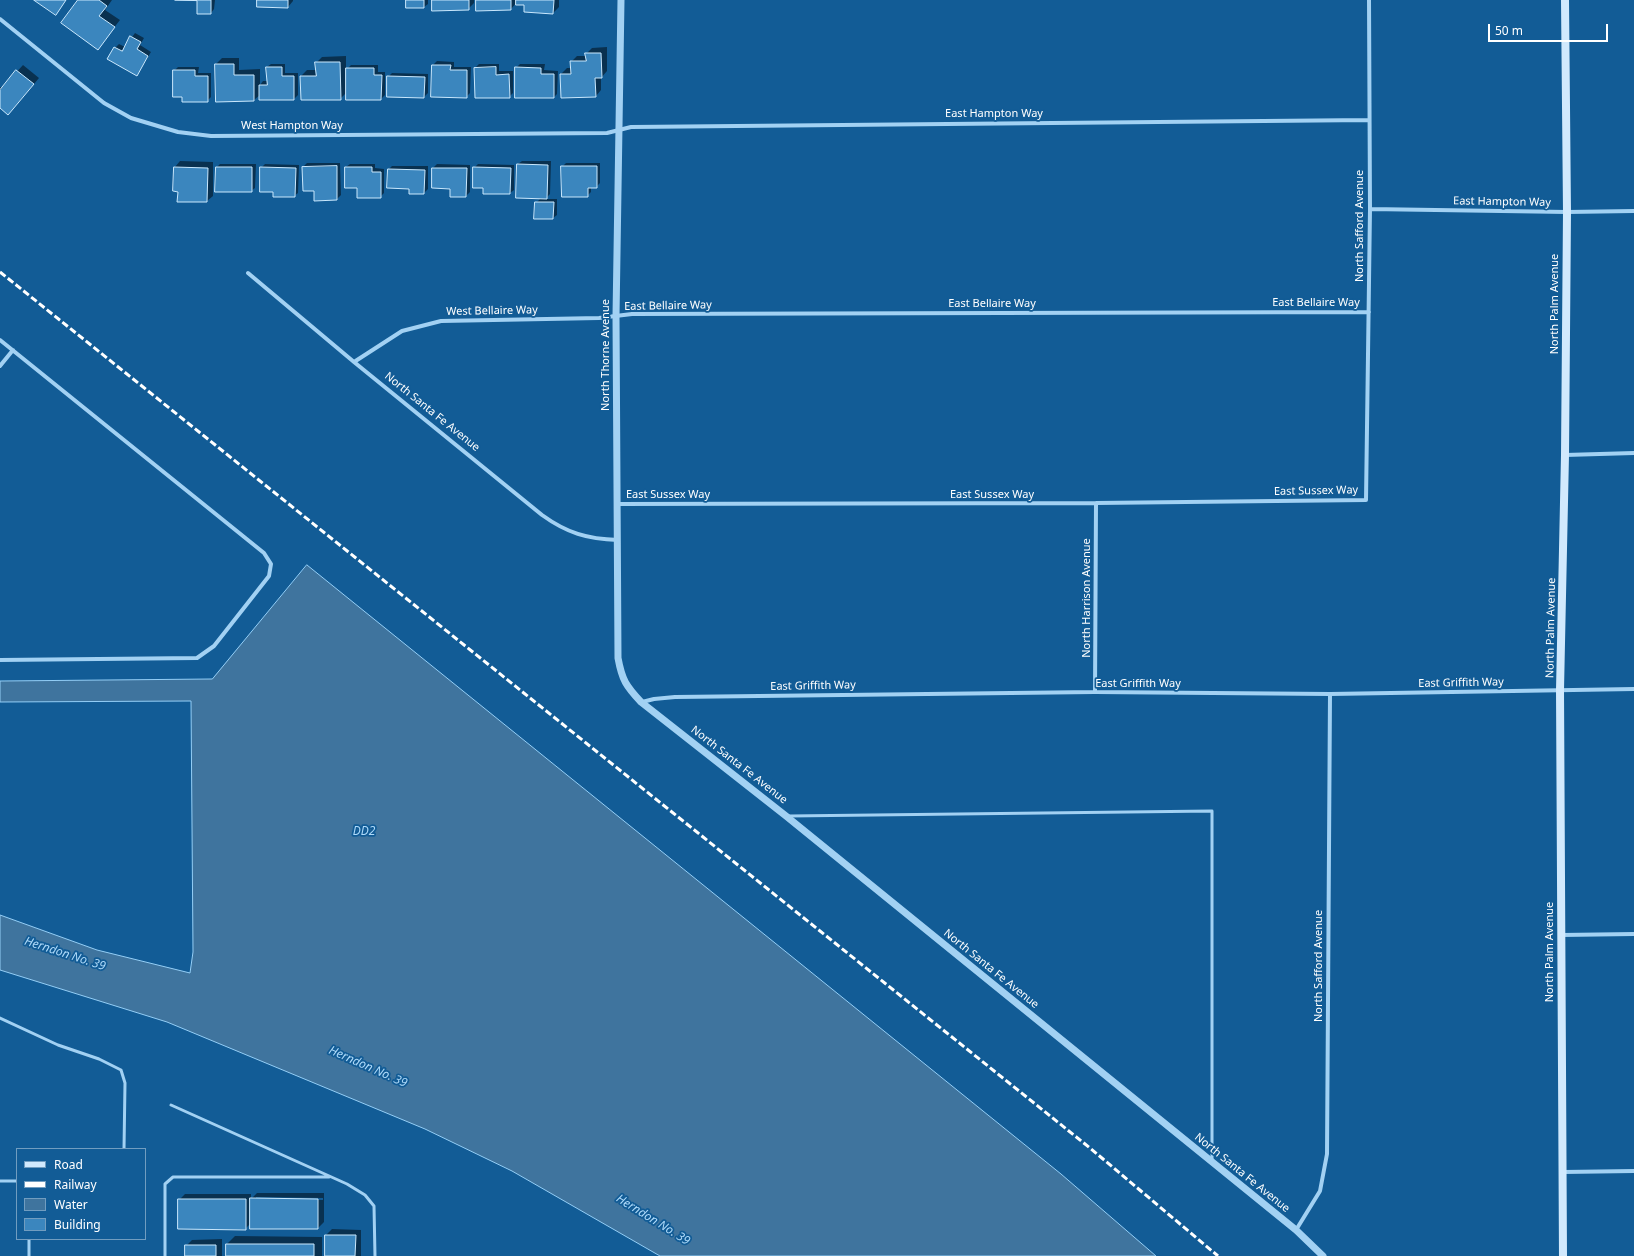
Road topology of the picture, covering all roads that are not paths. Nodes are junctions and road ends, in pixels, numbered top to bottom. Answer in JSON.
{"nodes":[{"id":1,"x":621,"y":0,"type":"edge"},
{"id":2,"x":1369,"y":0,"type":"edge"},
{"id":3,"x":1566,"y":0,"type":"edge"},
{"id":4,"x":0,"y":19,"type":"edge"},
{"id":5,"x":1369,"y":120,"type":"junction"},
{"id":6,"x":620,"y":129,"type":"junction"},
{"id":7,"x":1370,"y":209,"type":"junction"},
{"id":8,"x":1634,"y":211,"type":"edge"},
{"id":9,"x":1567,"y":212,"type":"junction"},
{"id":10,"x":248,"y":273,"type":"dead end"},
{"id":11,"x":1369,"y":312,"type":"junction"},
{"id":12,"x":616,"y":316,"type":"junction"},
{"id":13,"x":0,"y":340,"type":"edge"},
{"id":14,"x":13,"y":350,"type":"junction"},
{"id":15,"x":354,"y":362,"type":"junction"},
{"id":16,"x":0,"y":366,"type":"edge"},
{"id":17,"x":1634,"y":454,"type":"edge"},
{"id":18,"x":1565,"y":455,"type":"junction"},
{"id":19,"x":1366,"y":500,"type":"joint"},
{"id":20,"x":1096,"y":503,"type":"junction"},
{"id":21,"x":618,"y":504,"type":"junction"},
{"id":22,"x":618,"y":540,"type":"junction"},
{"id":23,"x":0,"y":660,"type":"edge"},
{"id":24,"x":1634,"y":689,"type":"edge"},
{"id":25,"x":1560,"y":690,"type":"junction"},
{"id":26,"x":1096,"y":692,"type":"junction"},
{"id":27,"x":1330,"y":694,"type":"junction"},
{"id":28,"x":641,"y":702,"type":"junction"},
{"id":29,"x":786,"y":816,"type":"junction"},
{"id":30,"x":1634,"y":934,"type":"edge"},
{"id":31,"x":1561,"y":936,"type":"junction"},
{"id":32,"x":0,"y":1018,"type":"edge"},
{"id":33,"x":171,"y":1105,"type":"dead end"},
{"id":34,"x":124,"y":1148,"type":"edge"},
{"id":35,"x":1212,"y":1163,"type":"junction"},
{"id":36,"x":1634,"y":1171,"type":"edge"},
{"id":37,"x":1563,"y":1172,"type":"junction"},
{"id":38,"x":330,"y":1177,"type":"junction"},
{"id":39,"x":0,"y":1181,"type":"edge"},
{"id":40,"x":16,"y":1181,"type":"edge"},
{"id":41,"x":1296,"y":1230,"type":"junction"},
{"id":42,"x":29,"y":1240,"type":"edge"},
{"id":43,"x":29,"y":1256,"type":"edge"},
{"id":44,"x":165,"y":1256,"type":"edge"},
{"id":45,"x":375,"y":1256,"type":"edge"},
{"id":46,"x":1324,"y":1256,"type":"edge"},
{"id":47,"x":1564,"y":1256,"type":"edge"}],
"edges":[{"from":1,"to":6,"type":"street","name":"North Thorne Avenue"},
{"from":2,"to":5,"type":"street","name":"North Safford Avenue"},
{"from":3,"to":9,"type":"main road","name":"North Palm Avenue"},
{"from":4,"to":6,"type":"street","name":"West Hampton Way"},
{"from":5,"to":6,"type":"street","name":"East Hampton Way"},
{"from":5,"to":7,"type":"street","name":"North Safford Avenue"},
{"from":6,"to":12,"type":"street","name":"North Thorne Avenue"},
{"from":7,"to":9,"type":"street","name":"East Hampton Way"},
{"from":7,"to":11,"type":"street","name":"North Safford Avenue"},
{"from":8,"to":9,"type":"street","name":"East Hampton Way"},
{"from":9,"to":18,"type":"main road","name":"North Palm Avenue"},
{"from":10,"to":15,"type":"street","name":"North Santa Fe Avenue"},
{"from":11,"to":12,"type":"street","name":"East Bellaire Way"},
{"from":11,"to":19,"type":"street","name":"North Safford Avenue"},
{"from":12,"to":15,"type":"street","name":"West Bellaire Way"},
{"from":12,"to":21,"type":"street","name":"North Thorne Avenue"},
{"from":13,"to":14,"type":"street"},
{"from":14,"to":16,"type":"street"},
{"from":14,"to":23,"type":"street"},
{"from":15,"to":22,"type":"street","name":"North Santa Fe Avenue"},
{"from":17,"to":18,"type":"street"},
{"from":18,"to":25,"type":"main road","name":"North Palm Avenue"},
{"from":19,"to":20,"type":"street","name":"East Sussex Way"},
{"from":20,"to":21,"type":"street","name":"East Sussex Way"},
{"from":20,"to":26,"type":"street","name":"North Harrison Avenue"},
{"from":21,"to":22,"type":"street","name":"North Thorne Avenue"},
{"from":22,"to":28,"type":"street","name":"North Thorne Avenue"},
{"from":24,"to":25,"type":"street","name":"East Griffith Way"},
{"from":25,"to":27,"type":"street","name":"East Griffith Way"},
{"from":25,"to":31,"type":"main road","name":"North Palm Avenue"},
{"from":26,"to":27,"type":"street","name":"East Griffith Way"},
{"from":26,"to":28,"type":"street","name":"East Griffith Way"},
{"from":27,"to":41,"type":"street","name":"North Safford Avenue"},
{"from":28,"to":29,"type":"street","name":"North Santa Fe Avenue"},
{"from":29,"to":35,"type":"street","name":"North Santa Fe Avenue"},
{"from":29,"to":35,"type":"lane"},
{"from":30,"to":31,"type":"street"},
{"from":31,"to":37,"type":"main road","name":"North Palm Avenue"},
{"from":32,"to":34,"type":"lane"},
{"from":33,"to":38,"type":"lane"},
{"from":35,"to":41,"type":"street","name":"North Santa Fe Avenue"},
{"from":36,"to":37,"type":"street"},
{"from":37,"to":47,"type":"main road","name":"North Palm Avenue"},
{"from":38,"to":44,"type":"lane"},
{"from":38,"to":45,"type":"lane"},
{"from":39,"to":40,"type":"lane"},
{"from":41,"to":46,"type":"street","name":"North Santa Fe Avenue"},
{"from":42,"to":43,"type":"lane"}]}
